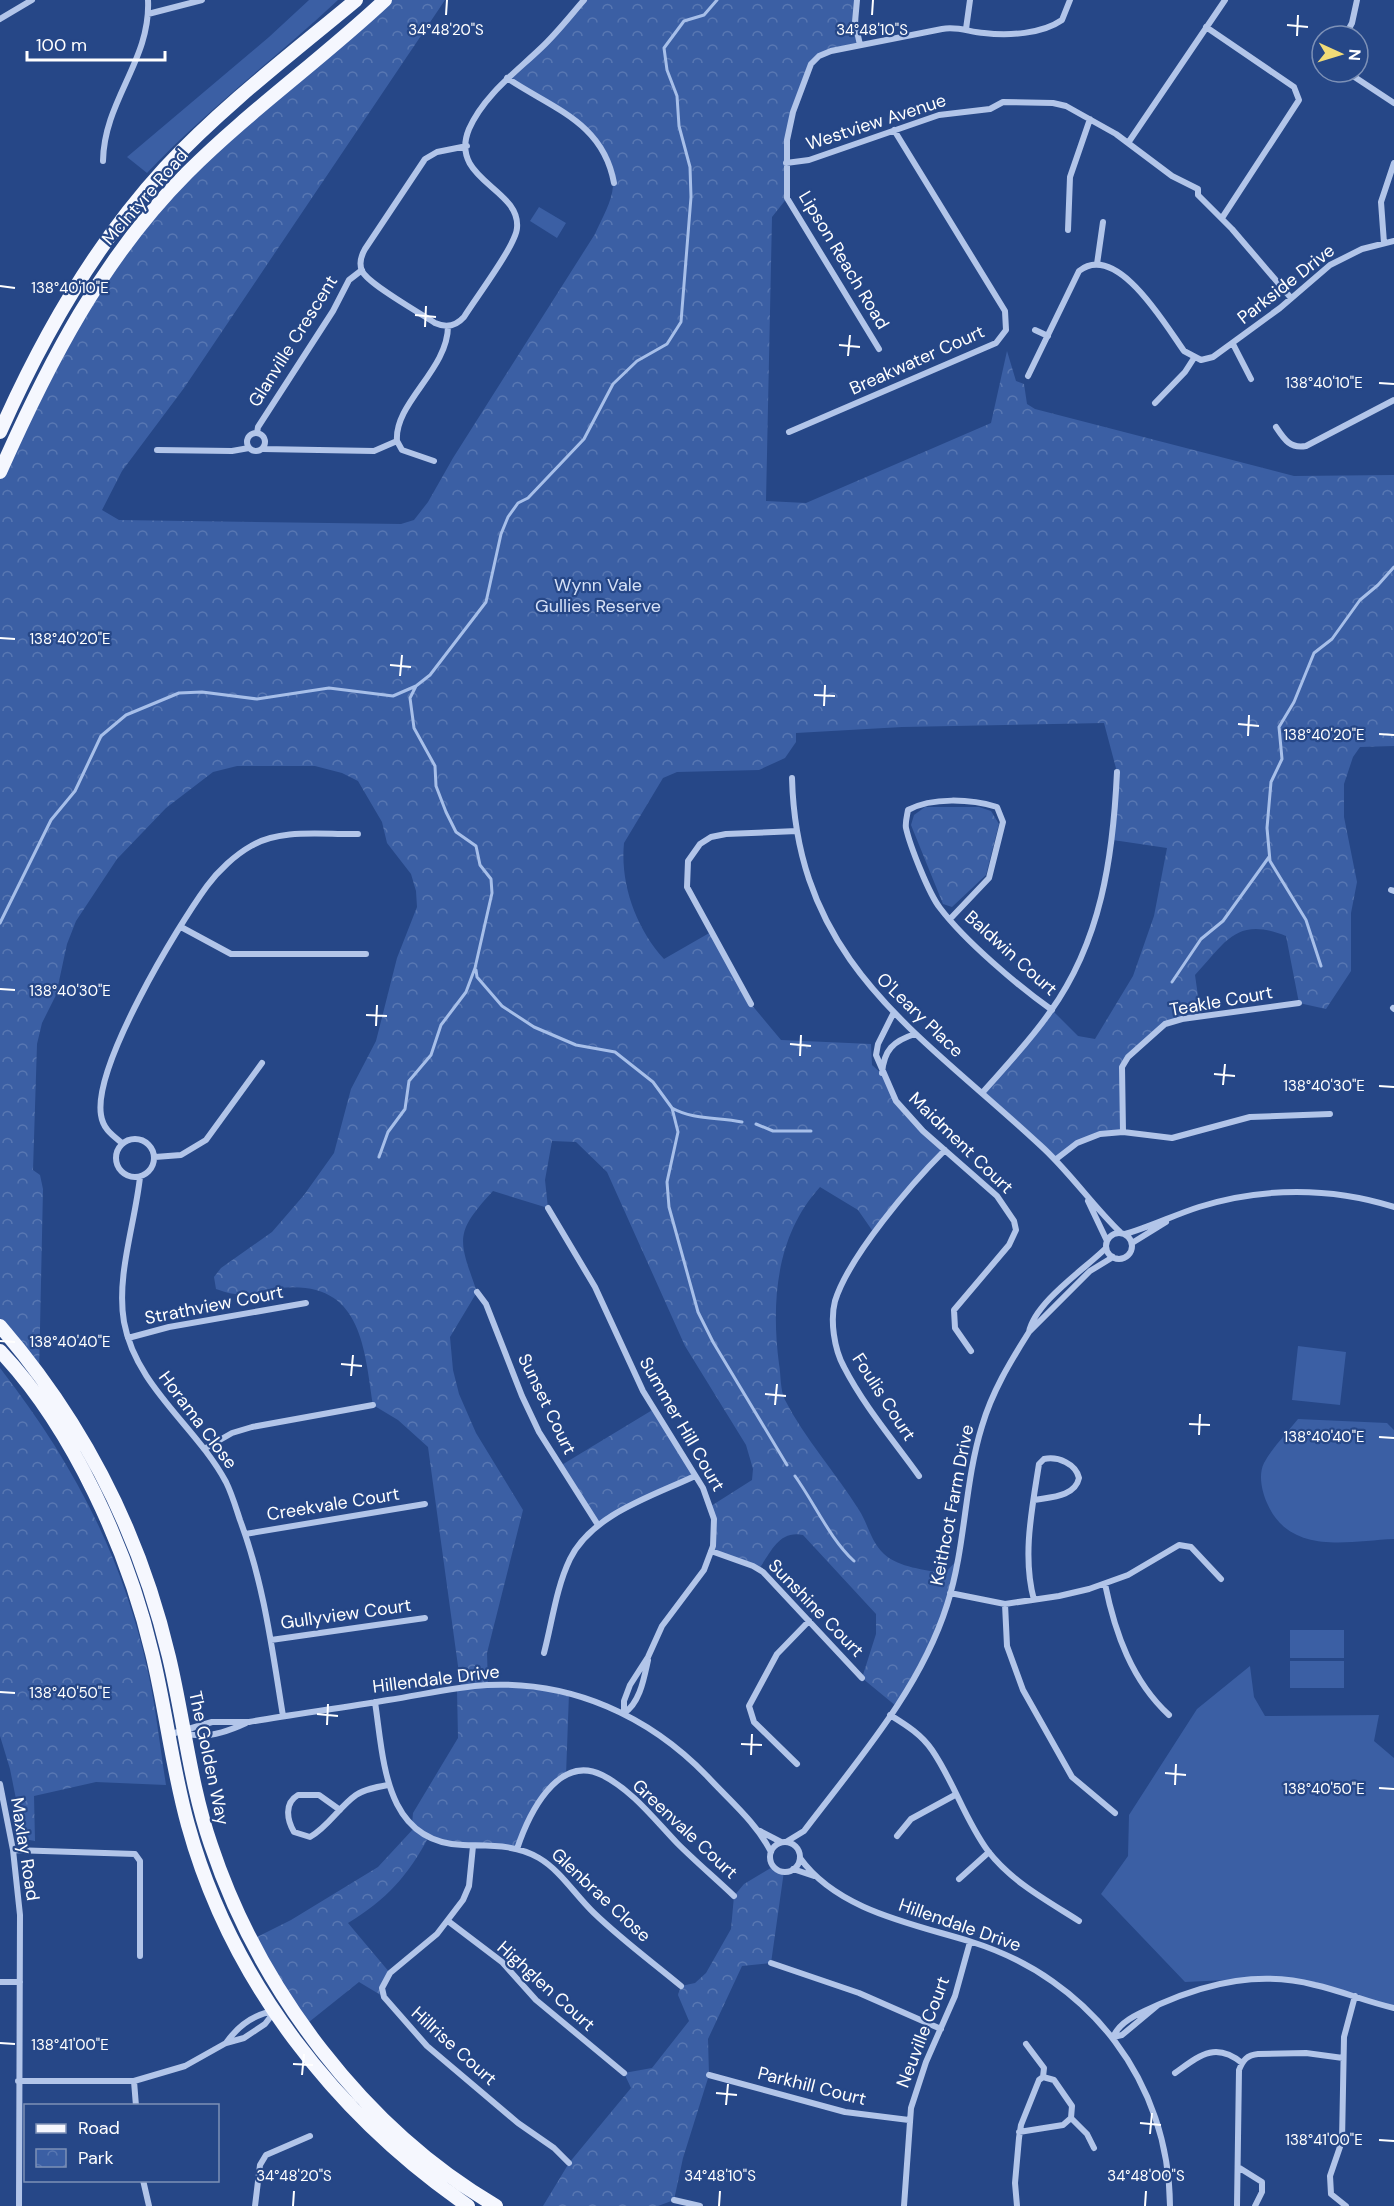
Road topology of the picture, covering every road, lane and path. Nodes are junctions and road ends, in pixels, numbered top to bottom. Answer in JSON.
{"nodes":[{"id":1,"x":32,"y":0,"type":"edge"},
{"id":2,"x":148,"y":0,"type":"edge"},
{"id":3,"x":202,"y":0,"type":"edge"},
{"id":4,"x":356,"y":0,"type":"edge"},
{"id":5,"x":385,"y":0,"type":"edge"},
{"id":6,"x":584,"y":0,"type":"edge"},
{"id":7,"x":857,"y":0,"type":"edge"},
{"id":8,"x":970,"y":0,"type":"edge"},
{"id":9,"x":1070,"y":0,"type":"edge"},
{"id":10,"x":1225,"y":0,"type":"edge"},
{"id":11,"x":1357,"y":0,"type":"edge"},
{"id":12,"x":148,"y":14,"type":"junction"},
{"id":13,"x":0,"y":20,"type":"edge"},
{"id":14,"x":1351,"y":24,"type":"edge"},
{"id":15,"x":1206,"y":27,"type":"junction"},
{"id":16,"x":966,"y":29,"type":"junction"},
{"id":17,"x":860,"y":45,"type":"junction"},
{"id":18,"x":507,"y":78,"type":"junction"},
{"id":19,"x":1365,"y":84,"type":"edge"},
{"id":20,"x":1394,"y":103,"type":"edge"},
{"id":21,"x":1090,"y":119,"type":"junction"},
{"id":22,"x":894,"y":130,"type":"junction"},
{"id":23,"x":1128,"y":143,"type":"junction"},
{"id":24,"x":467,"y":146,"type":"junction"},
{"id":25,"x":103,"y":161,"type":"dead end"},
{"id":26,"x":786,"y":163,"type":"junction"},
{"id":27,"x":1394,"y":163,"type":"edge"},
{"id":28,"x":614,"y":183,"type":"dead end"},
{"id":29,"x":1222,"y":218,"type":"junction"},
{"id":30,"x":1103,"y":222,"type":"dead end"},
{"id":31,"x":1068,"y":230,"type":"dead end"},
{"id":32,"x":1394,"y":241,"type":"edge"},
{"id":33,"x":1384,"y":243,"type":"junction"},
{"id":34,"x":1097,"y":264,"type":"junction"},
{"id":35,"x":362,"y":270,"type":"junction"},
{"id":36,"x":1291,"y":298,"type":"junction"},
{"id":37,"x":448,"y":326,"type":"junction"},
{"id":38,"x":1035,"y":330,"type":"dead end"},
{"id":39,"x":1048,"y":336,"type":"junction"},
{"id":40,"x":1233,"y":344,"type":"junction"},
{"id":41,"x":879,"y":349,"type":"dead end"},
{"id":42,"x":1194,"y":358,"type":"junction"},
{"id":43,"x":1028,"y":376,"type":"dead end"},
{"id":44,"x":1251,"y":379,"type":"dead end"},
{"id":45,"x":1394,"y":400,"type":"edge"},
{"id":46,"x":1155,"y":403,"type":"dead end"},
{"id":47,"x":1276,"y":427,"type":"dead end"},
{"id":48,"x":0,"y":432,"type":"edge"},
{"id":49,"x":789,"y":432,"type":"dead end"},
{"id":50,"x":257,"y":433,"type":"junction"},
{"id":51,"x":397,"y":441,"type":"junction"},
{"id":52,"x":249,"y":448,"type":"junction"},
{"id":53,"x":262,"y":449,"type":"junction"},
{"id":54,"x":157,"y":450,"type":"dead end"},
{"id":55,"x":434,"y":461,"type":"dead end"},
{"id":56,"x":0,"y":472,"type":"edge"},
{"id":57,"x":1117,"y":772,"type":"dead end"},
{"id":58,"x":792,"y":778,"type":"dead end"},
{"id":59,"x":797,"y":831,"type":"junction"},
{"id":60,"x":358,"y":834,"type":"dead end"},
{"id":61,"x":950,"y":919,"type":"junction"},
{"id":62,"x":180,"y":927,"type":"junction"},
{"id":63,"x":366,"y":954,"type":"dead end"},
{"id":64,"x":1299,"y":1003,"type":"dead end"},
{"id":65,"x":751,"y":1004,"type":"dead end"},
{"id":66,"x":1052,"y":1010,"type":"junction"},
{"id":67,"x":893,"y":1014,"type":"junction"},
{"id":68,"x":915,"y":1035,"type":"junction"},
{"id":69,"x":262,"y":1063,"type":"dead end"},
{"id":70,"x":882,"y":1074,"type":"junction"},
{"id":71,"x":982,"y":1093,"type":"junction"},
{"id":72,"x":1330,"y":1114,"type":"dead end"},
{"id":73,"x":1123,"y":1132,"type":"junction"},
{"id":74,"x":122,"y":1143,"type":"junction"},
{"id":75,"x":945,"y":1150,"type":"junction"},
{"id":76,"x":155,"y":1157,"type":"junction"},
{"id":77,"x":1055,"y":1160,"type":"junction"},
{"id":78,"x":140,"y":1177,"type":"junction"},
{"id":79,"x":1086,"y":1198,"type":"junction"},
{"id":80,"x":1394,"y":1207,"type":"edge"},
{"id":81,"x":548,"y":1208,"type":"dead end"},
{"id":82,"x":1171,"y":1218,"type":"junction"},
{"id":83,"x":1123,"y":1233,"type":"junction"},
{"id":84,"x":1132,"y":1243,"type":"junction"},
{"id":85,"x":1107,"y":1244,"type":"junction"},
{"id":86,"x":1113,"y":1257,"type":"junction"},
{"id":87,"x":477,"y":1292,"type":"dead end"},
{"id":88,"x":306,"y":1303,"type":"dead end"},
{"id":89,"x":0,"y":1326,"type":"edge"},
{"id":90,"x":1029,"y":1332,"type":"junction"},
{"id":91,"x":128,"y":1338,"type":"junction"},
{"id":92,"x":0,"y":1351,"type":"edge"},
{"id":93,"x":971,"y":1351,"type":"dead end"},
{"id":94,"x":373,"y":1405,"type":"dead end"},
{"id":95,"x":204,"y":1449,"type":"junction"},
{"id":96,"x":695,"y":1476,"type":"junction"},
{"id":97,"x":919,"y":1476,"type":"dead end"},
{"id":98,"x":1034,"y":1500,"type":"junction"},
{"id":99,"x":425,"y":1504,"type":"dead end"},
{"id":100,"x":598,"y":1525,"type":"junction"},
{"id":101,"x":245,"y":1534,"type":"junction"},
{"id":102,"x":711,"y":1551,"type":"junction"},
{"id":103,"x":1221,"y":1579,"type":"dead end"},
{"id":104,"x":1106,"y":1584,"type":"junction"},
{"id":105,"x":950,"y":1593,"type":"junction"},
{"id":106,"x":1034,"y":1600,"type":"junction"},
{"id":107,"x":1005,"y":1604,"type":"junction"},
{"id":108,"x":425,"y":1618,"type":"dead end"},
{"id":109,"x":809,"y":1621,"type":"junction"},
{"id":110,"x":271,"y":1640,"type":"junction"},
{"id":111,"x":544,"y":1653,"type":"dead end"},
{"id":112,"x":648,"y":1657,"type":"junction"},
{"id":113,"x":862,"y":1678,"type":"dead end"},
{"id":114,"x":375,"y":1702,"type":"junction"},
{"id":115,"x":624,"y":1713,"type":"junction"},
{"id":116,"x":890,"y":1715,"type":"junction"},
{"id":117,"x":1169,"y":1715,"type":"dead end"},
{"id":118,"x":283,"y":1716,"type":"junction"},
{"id":119,"x":249,"y":1722,"type":"junction"},
{"id":120,"x":183,"y":1732,"type":"junction"},
{"id":121,"x":168,"y":1735,"type":"junction"},
{"id":122,"x":797,"y":1764,"type":"dead end"},
{"id":123,"x":0,"y":1784,"type":"edge"},
{"id":124,"x":388,"y":1785,"type":"junction"},
{"id":125,"x":955,"y":1795,"type":"junction"},
{"id":126,"x":340,"y":1810,"type":"junction"},
{"id":127,"x":1115,"y":1813,"type":"dead end"},
{"id":128,"x":759,"y":1830,"type":"junction"},
{"id":129,"x":804,"y":1831,"type":"junction"},
{"id":130,"x":897,"y":1836,"type":"dead end"},
{"id":131,"x":784,"y":1842,"type":"junction"},
{"id":132,"x":473,"y":1846,"type":"junction"},
{"id":133,"x":517,"y":1849,"type":"junction"},
{"id":134,"x":13,"y":1850,"type":"junction"},
{"id":135,"x":771,"y":1852,"type":"junction"},
{"id":136,"x":989,"y":1852,"type":"junction"},
{"id":137,"x":799,"y":1854,"type":"junction"},
{"id":138,"x":793,"y":1869,"type":"junction"},
{"id":139,"x":814,"y":1876,"type":"junction"},
{"id":140,"x":959,"y":1879,"type":"dead end"},
{"id":141,"x":734,"y":1896,"type":"dead end"},
{"id":142,"x":448,"y":1921,"type":"junction"},
{"id":143,"x":1078,"y":1921,"type":"dead end"},
{"id":144,"x":970,"y":1942,"type":"junction"},
{"id":145,"x":140,"y":1956,"type":"dead end"},
{"id":146,"x":771,"y":1963,"type":"dead end"},
{"id":147,"x":0,"y":1982,"type":"edge"},
{"id":148,"x":20,"y":1982,"type":"junction"},
{"id":149,"x":681,"y":1986,"type":"dead end"},
{"id":150,"x":1354,"y":1996,"type":"junction"},
{"id":151,"x":287,"y":2003,"type":"junction"},
{"id":152,"x":1394,"y":2008,"type":"edge"},
{"id":153,"x":275,"y":2011,"type":"junction"},
{"id":154,"x":941,"y":2029,"type":"junction"},
{"id":155,"x":1113,"y":2037,"type":"junction"},
{"id":156,"x":226,"y":2043,"type":"junction"},
{"id":157,"x":1026,"y":2044,"type":"dead end"},
{"id":158,"x":1343,"y":2058,"type":"junction"},
{"id":159,"x":1242,"y":2063,"type":"junction"},
{"id":160,"x":624,"y":2073,"type":"dead end"},
{"id":161,"x":1175,"y":2073,"type":"dead end"},
{"id":162,"x":709,"y":2075,"type":"dead end"},
{"id":163,"x":1043,"y":2078,"type":"junction"},
{"id":164,"x":18,"y":2081,"type":"junction"},
{"id":165,"x":134,"y":2081,"type":"junction"},
{"id":166,"x":136,"y":2104,"type":"edge"},
{"id":167,"x":1071,"y":2118,"type":"junction"},
{"id":168,"x":909,"y":2120,"type":"junction"},
{"id":169,"x":1019,"y":2132,"type":"junction"},
{"id":170,"x":310,"y":2136,"type":"dead end"},
{"id":171,"x":1094,"y":2148,"type":"dead end"},
{"id":172,"x":569,"y":2163,"type":"dead end"},
{"id":173,"x":1238,"y":2167,"type":"junction"},
{"id":174,"x":143,"y":2182,"type":"edge"},
{"id":175,"x":674,"y":2200,"type":"dead end"},
{"id":176,"x":19,"y":2206,"type":"edge"},
{"id":177,"x":149,"y":2206,"type":"edge"},
{"id":178,"x":255,"y":2206,"type":"edge"},
{"id":179,"x":468,"y":2206,"type":"edge"},
{"id":180,"x":496,"y":2206,"type":"edge"},
{"id":181,"x":700,"y":2206,"type":"edge"},
{"id":182,"x":904,"y":2206,"type":"edge"},
{"id":183,"x":1017,"y":2206,"type":"edge"},
{"id":184,"x":1170,"y":2206,"type":"edge"},
{"id":185,"x":1237,"y":2206,"type":"edge"},
{"id":186,"x":1255,"y":2206,"type":"edge"},
{"id":187,"x":1346,"y":2206,"type":"edge"}],
"edges":[{"from":1,"to":13,"type":"street"},
{"from":2,"to":12,"type":"street"},
{"from":3,"to":12,"type":"street"},
{"from":4,"to":48,"type":"main road","name":"McIntyre Road"},
{"from":5,"to":56,"type":"main road","name":"McIntyre Road"},
{"from":6,"to":18,"type":"street"},
{"from":7,"to":17,"type":"street"},
{"from":8,"to":16,"type":"street"},
{"from":9,"to":16,"type":"street","name":"Lipson Reach Road"},
{"from":10,"to":15,"type":"street"},
{"from":11,"to":14,"type":"street"},
{"from":12,"to":25,"type":"street"},
{"from":15,"to":23,"type":"street"},
{"from":15,"to":29,"type":"street"},
{"from":16,"to":17,"type":"street","name":"Lipson Reach Road"},
{"from":17,"to":26,"type":"street","name":"Lipson Reach Road"},
{"from":18,"to":24,"type":"street"},
{"from":18,"to":28,"type":"street"},
{"from":19,"to":20,"type":"street"},
{"from":21,"to":22,"type":"street","name":"Westview Avenue"},
{"from":21,"to":23,"type":"street","name":"Westview Avenue"},
{"from":21,"to":31,"type":"street"},
{"from":22,"to":26,"type":"street","name":"Westview Avenue"},
{"from":22,"to":49,"type":"street","name":"Breakwater Court"},
{"from":23,"to":29,"type":"street","name":"Westview Avenue"},
{"from":24,"to":35,"type":"street"},
{"from":24,"to":37,"type":"street"},
{"from":26,"to":41,"type":"street","name":"Lipson Reach Road"},
{"from":27,"to":33,"type":"street"},
{"from":29,"to":36,"type":"street","name":"Westview Avenue"},
{"from":30,"to":34,"type":"street"},
{"from":32,"to":33,"type":"street","name":"Parkside Drive"},
{"from":33,"to":36,"type":"street","name":"Parkside Drive"},
{"from":34,"to":39,"type":"street"},
{"from":34,"to":42,"type":"street"},
{"from":35,"to":37,"type":"street"},
{"from":35,"to":50,"type":"street","name":"Glanville Crescent"},
{"from":36,"to":40,"type":"street","name":"Parkside Drive"},
{"from":37,"to":51,"type":"street"},
{"from":38,"to":39,"type":"street"},
{"from":39,"to":43,"type":"street"},
{"from":40,"to":42,"type":"street","name":"Parkside Drive"},
{"from":40,"to":44,"type":"street","name":"Parkside Drive"},
{"from":42,"to":46,"type":"street"},
{"from":45,"to":47,"type":"street"},
{"from":50,"to":52,"type":"street"},
{"from":50,"to":53,"type":"street"},
{"from":51,"to":53,"type":"street"},
{"from":51,"to":55,"type":"street"},
{"from":52,"to":53,"type":"street"},
{"from":52,"to":54,"type":"street"},
{"from":57,"to":66,"type":"street"},
{"from":58,"to":59,"type":"street","name":"O'Leary Place"},
{"from":59,"to":65,"type":"street"},
{"from":59,"to":67,"type":"street","name":"O'Leary Place"},
{"from":60,"to":62,"type":"street"},
{"from":61,"to":61,"type":"street","name":"Baldwin Court"},
{"from":61,"to":66,"type":"street","name":"Baldwin Court"},
{"from":62,"to":63,"type":"street"},
{"from":62,"to":74,"type":"street"},
{"from":64,"to":73,"type":"street","name":"Teakle Court"},
{"from":66,"to":71,"type":"street"},
{"from":67,"to":68,"type":"street","name":"O'Leary Place"},
{"from":67,"to":70,"type":"street","name":"Maidment Court"},
{"from":68,"to":70,"type":"street"},
{"from":68,"to":71,"type":"street","name":"O'Leary Place"},
{"from":69,"to":76,"type":"street"},
{"from":70,"to":75,"type":"street","name":"Maidment Court"},
{"from":71,"to":77,"type":"street","name":"O'Leary Place"},
{"from":72,"to":73,"type":"street"},
{"from":73,"to":77,"type":"street"},
{"from":74,"to":76,"type":"street"},
{"from":74,"to":78,"type":"street"},
{"from":75,"to":93,"type":"street","name":"Maidment Court"},
{"from":75,"to":97,"type":"street","name":"Foulis Court"},
{"from":76,"to":78,"type":"street"},
{"from":77,"to":79,"type":"street","name":"O'Leary Place"},
{"from":78,"to":91,"type":"street","name":"Horama Close"},
{"from":79,"to":83,"type":"street","name":"O'Leary Place"},
{"from":79,"to":85,"type":"street","name":"O'Leary Place"},
{"from":80,"to":82,"type":"street"},
{"from":81,"to":96,"type":"street","name":"Summer Hill Court"},
{"from":82,"to":83,"type":"street"},
{"from":82,"to":84,"type":"street"},
{"from":83,"to":84,"type":"street"},
{"from":83,"to":85,"type":"street"},
{"from":84,"to":86,"type":"street"},
{"from":85,"to":86,"type":"street"},
{"from":85,"to":90,"type":"street","name":"Keithcot Farm Drive"},
{"from":86,"to":90,"type":"street","name":"Keithcot Farm Drive"},
{"from":87,"to":100,"type":"street","name":"Sunset Court"},
{"from":88,"to":91,"type":"street","name":"Strathview Court"},
{"from":89,"to":120,"type":"main road","name":"The Golden Way"},
{"from":90,"to":105,"type":"street","name":"Keithcot Farm Drive"},
{"from":91,"to":95,"type":"street","name":"Horama Close"},
{"from":92,"to":121,"type":"main road","name":"The Golden Way"},
{"from":94,"to":95,"type":"street"},
{"from":95,"to":101,"type":"street","name":"Horama Close"},
{"from":96,"to":100,"type":"street"},
{"from":96,"to":102,"type":"street","name":"Summer Hill Court"},
{"from":98,"to":98,"type":"street"},
{"from":98,"to":106,"type":"street"},
{"from":99,"to":101,"type":"street","name":"Creekvale Court"},
{"from":100,"to":111,"type":"street"},
{"from":101,"to":110,"type":"street","name":"Horama Close"},
{"from":102,"to":109,"type":"street","name":"Sunshine Court"},
{"from":102,"to":112,"type":"street","name":"Summer Hill Court"},
{"from":103,"to":104,"type":"street"},
{"from":104,"to":106,"type":"street"},
{"from":104,"to":117,"type":"street"},
{"from":105,"to":107,"type":"street"},
{"from":105,"to":116,"type":"street","name":"Keithcot Farm Drive"},
{"from":106,"to":107,"type":"street"},
{"from":107,"to":127,"type":"street"},
{"from":108,"to":110,"type":"street","name":"Gullyview Court"},
{"from":109,"to":113,"type":"street","name":"Sunshine Court"},
{"from":109,"to":122,"type":"street"},
{"from":110,"to":118,"type":"street","name":"Horama Close"},
{"from":112,"to":115,"type":"street","name":"Summer Hill Court"},
{"from":112,"to":115,"type":"street","name":"Summer Hill Court"},
{"from":114,"to":115,"type":"street","name":"Hillendale Drive"},
{"from":114,"to":118,"type":"street","name":"Hillendale Drive"},
{"from":114,"to":124,"type":"street","name":"Glenbrae Close"},
{"from":115,"to":128,"type":"street","name":"Hillendale Drive"},
{"from":116,"to":125,"type":"street"},
{"from":116,"to":129,"type":"street","name":"Keithcot Farm Drive"},
{"from":118,"to":119,"type":"street","name":"Hillendale Drive"},
{"from":119,"to":120,"type":"street","name":"Hillendale Drive"},
{"from":119,"to":120,"type":"street","name":"Hillendale Drive"},
{"from":120,"to":121,"type":"street","name":"Hillendale Drive"},
{"from":120,"to":151,"type":"main road","name":"The Golden Way"},
{"from":121,"to":153,"type":"main road","name":"The Golden Way"},
{"from":123,"to":134,"type":"street","name":"Maxlay Road"},
{"from":124,"to":126,"type":"street"},
{"from":124,"to":132,"type":"street","name":"Glenbrae Close"},
{"from":125,"to":130,"type":"street"},
{"from":125,"to":136,"type":"street"},
{"from":126,"to":126,"type":"street"},
{"from":128,"to":131,"type":"street","name":"Hillendale Drive"},
{"from":128,"to":135,"type":"street","name":"Hillendale Drive"},
{"from":129,"to":131,"type":"street","name":"Keithcot Farm Drive"},
{"from":129,"to":137,"type":"street","name":"Keithcot Farm Drive"},
{"from":131,"to":135,"type":"street"},
{"from":131,"to":137,"type":"street"},
{"from":132,"to":133,"type":"street","name":"Glenbrae Close"},
{"from":132,"to":142,"type":"street","name":"Hillrise Court"},
{"from":133,"to":141,"type":"street","name":"Greenvale Court"},
{"from":133,"to":149,"type":"street","name":"Glenbrae Close"},
{"from":134,"to":145,"type":"street"},
{"from":134,"to":148,"type":"street","name":"Maxlay Road"},
{"from":135,"to":138,"type":"street"},
{"from":136,"to":140,"type":"street"},
{"from":136,"to":143,"type":"street"},
{"from":137,"to":138,"type":"street"},
{"from":137,"to":139,"type":"street","name":"Hillendale Drive"},
{"from":138,"to":139,"type":"street","name":"Hillendale Drive"},
{"from":139,"to":144,"type":"street","name":"Hillendale Drive"},
{"from":142,"to":160,"type":"street","name":"Highglen Court"},
{"from":142,"to":172,"type":"street","name":"Hillrise Court"},
{"from":144,"to":154,"type":"street","name":"Neuville Court"},
{"from":144,"to":155,"type":"street","name":"Hillendale Drive"},
{"from":146,"to":154,"type":"street"},
{"from":147,"to":148,"type":"street"},
{"from":148,"to":164,"type":"street","name":"Maxlay Road"},
{"from":150,"to":152,"type":"street"},
{"from":150,"to":155,"type":"street"},
{"from":150,"to":158,"type":"street"},
{"from":151,"to":153,"type":"street"},
{"from":151,"to":180,"type":"main road","name":"The Golden Way"},
{"from":153,"to":156,"type":"street"},
{"from":153,"to":156,"type":"street"},
{"from":153,"to":179,"type":"main road","name":"The Golden Way"},
{"from":154,"to":168,"type":"street","name":"Neuville Court"},
{"from":155,"to":184,"type":"street","name":"Hillendale Drive"},
{"from":156,"to":165,"type":"street"},
{"from":157,"to":163,"type":"street"},
{"from":158,"to":159,"type":"street"},
{"from":158,"to":187,"type":"street"},
{"from":159,"to":161,"type":"street"},
{"from":159,"to":173,"type":"street"},
{"from":162,"to":168,"type":"street","name":"Parkhill Court"},
{"from":163,"to":167,"type":"street"},
{"from":163,"to":169,"type":"street"},
{"from":164,"to":165,"type":"street"},
{"from":164,"to":176,"type":"street","name":"Maxlay Road"},
{"from":165,"to":166,"type":"street"},
{"from":167,"to":169,"type":"street"},
{"from":167,"to":171,"type":"street"},
{"from":168,"to":182,"type":"street","name":"Neuville Court"},
{"from":169,"to":183,"type":"street"},
{"from":170,"to":178,"type":"street"},
{"from":173,"to":185,"type":"street"},
{"from":173,"to":186,"type":"street"},
{"from":174,"to":177,"type":"street"},
{"from":175,"to":181,"type":"street"}]}
